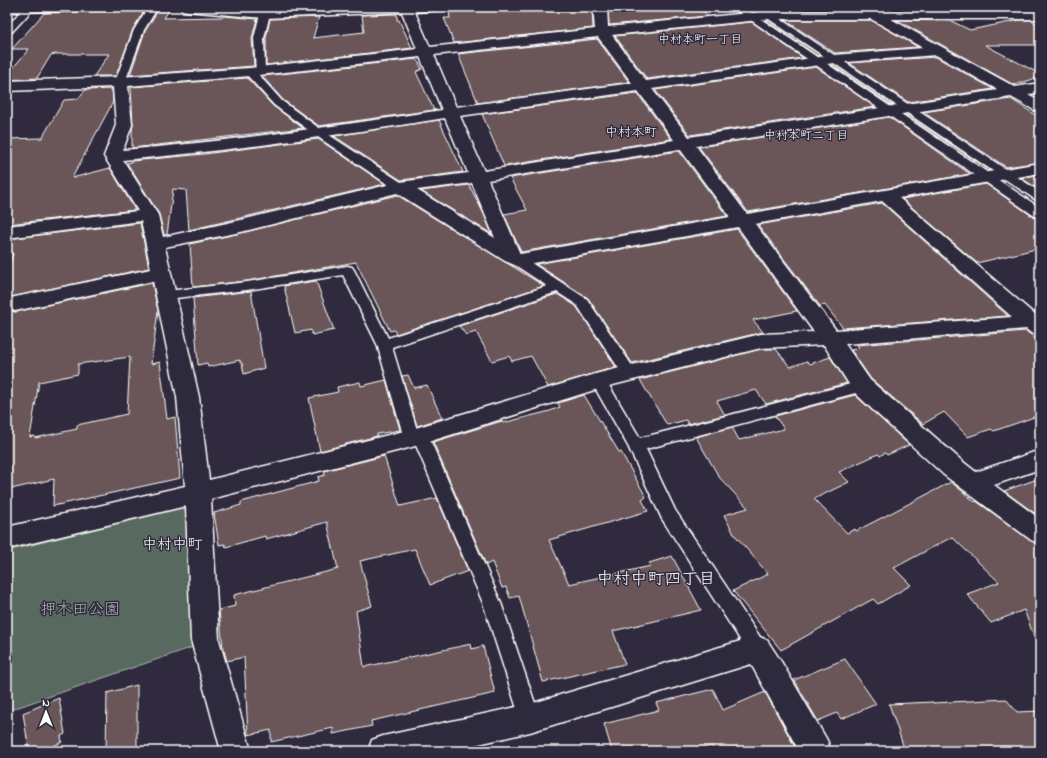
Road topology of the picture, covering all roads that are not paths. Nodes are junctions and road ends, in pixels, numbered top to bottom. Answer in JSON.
{"nodes":[{"id":1,"x":72,"y":7,"type":"edge"},
{"id":2,"x":153,"y":7,"type":"edge"},
{"id":3,"x":187,"y":7,"type":"edge"},
{"id":4,"x":437,"y":7,"type":"edge"},
{"id":5,"x":600,"y":7,"type":"edge"},
{"id":6,"x":737,"y":7,"type":"edge"},
{"id":7,"x":7,"y":8,"type":"edge"},
{"id":8,"x":212,"y":8,"type":"edge"},
{"id":9,"x":406,"y":8,"type":"edge"},
{"id":10,"x":28,"y":9,"type":"junction"},
{"id":11,"x":871,"y":10,"type":"edge"},
{"id":12,"x":754,"y":12,"type":"edge"},
{"id":13,"x":265,"y":14,"type":"junction"},
{"id":14,"x":769,"y":15,"type":"junction"},
{"id":15,"x":1040,"y":15,"type":"edge"},
{"id":16,"x":7,"y":32,"type":"edge"},
{"id":17,"x":602,"y":32,"type":"junction"},
{"id":18,"x":936,"y":50,"type":"junction"},
{"id":19,"x":425,"y":53,"type":"junction"},
{"id":20,"x":834,"y":59,"type":"junction"},
{"id":21,"x":817,"y":61,"type":"junction"},
{"id":22,"x":255,"y":72,"type":"junction"},
{"id":23,"x":120,"y":82,"type":"junction"},
{"id":24,"x":7,"y":86,"type":"edge"},
{"id":25,"x":641,"y":86,"type":"junction"},
{"id":26,"x":1040,"y":88,"type":"edge"},
{"id":27,"x":1013,"y":92,"type":"junction"},
{"id":28,"x":1040,"y":107,"type":"edge"},
{"id":29,"x":908,"y":109,"type":"junction"},
{"id":30,"x":890,"y":112,"type":"junction"},
{"id":31,"x":450,"y":113,"type":"junction"},
{"id":32,"x":319,"y":133,"type":"junction"},
{"id":33,"x":684,"y":143,"type":"junction"},
{"id":34,"x":112,"y":156,"type":"junction"},
{"id":35,"x":1040,"y":168,"type":"edge"},
{"id":36,"x":1007,"y":174,"type":"junction"},
{"id":37,"x":478,"y":177,"type":"junction"},
{"id":38,"x":988,"y":178,"type":"junction"},
{"id":39,"x":400,"y":187,"type":"junction"},
{"id":40,"x":885,"y":196,"type":"junction"},
{"id":41,"x":1040,"y":197,"type":"edge"},
{"id":42,"x":1040,"y":214,"type":"edge"},
{"id":43,"x":149,"y":215,"type":"junction"},
{"id":44,"x":743,"y":221,"type":"junction"},
{"id":45,"x":7,"y":232,"type":"edge"},
{"id":46,"x":156,"y":244,"type":"junction"},
{"id":47,"x":515,"y":259,"type":"junction"},
{"id":48,"x":162,"y":273,"type":"junction"},
{"id":49,"x":558,"y":287,"type":"junction"},
{"id":50,"x":167,"y":295,"type":"junction"},
{"id":51,"x":15,"y":304,"type":"dead end"},
{"id":52,"x":1037,"y":324,"type":"edge"},
{"id":53,"x":830,"y":338,"type":"junction"},
{"id":54,"x":384,"y":344,"type":"junction"},
{"id":55,"x":630,"y":374,"type":"junction"},
{"id":56,"x":599,"y":381,"type":"junction"},
{"id":57,"x":862,"y":386,"type":"junction"},
{"id":58,"x":416,"y":436,"type":"junction"},
{"id":59,"x":636,"y":445,"type":"junction"},
{"id":60,"x":1040,"y":459,"type":"edge"},
{"id":61,"x":972,"y":483,"type":"junction"},
{"id":62,"x":198,"y":493,"type":"junction"},
{"id":63,"x":1040,"y":533,"type":"edge"},
{"id":64,"x":7,"y":538,"type":"edge"},
{"id":65,"x":757,"y":649,"type":"junction"},
{"id":66,"x":530,"y":718,"type":"junction"},
{"id":67,"x":236,"y":751,"type":"edge"},
{"id":68,"x":383,"y":751,"type":"edge"},
{"id":69,"x":816,"y":751,"type":"edge"}],
"edges":[{"from":1,"to":10,"type":"street"},
{"from":2,"to":23,"type":"lane"},
{"from":3,"to":8,"type":"street"},
{"from":4,"to":9,"type":"street"},
{"from":5,"to":17,"type":"street"},
{"from":6,"to":12,"type":"lane"},
{"from":7,"to":10,"type":"street"},
{"from":8,"to":13,"type":"street"},
{"from":9,"to":13,"type":"street"},
{"from":9,"to":19,"type":"street"},
{"from":10,"to":16,"type":"lane"},
{"from":11,"to":14,"type":"street"},
{"from":11,"to":15,"type":"street"},
{"from":11,"to":18,"type":"street"},
{"from":12,"to":14,"type":"street"},
{"from":12,"to":17,"type":"street"},
{"from":12,"to":21,"type":"lane"},
{"from":13,"to":22,"type":"lane"},
{"from":14,"to":20,"type":"lane"},
{"from":17,"to":19,"type":"street"},
{"from":17,"to":25,"type":"street"},
{"from":18,"to":20,"type":"street"},
{"from":18,"to":27,"type":"street"},
{"from":19,"to":22,"type":"street"},
{"from":19,"to":31,"type":"street"},
{"from":20,"to":21,"type":"street"},
{"from":20,"to":29,"type":"lane"},
{"from":21,"to":25,"type":"street"},
{"from":21,"to":30,"type":"lane"},
{"from":22,"to":23,"type":"street"},
{"from":22,"to":32,"type":"lane"},
{"from":23,"to":24,"type":"street"},
{"from":23,"to":34,"type":"street"},
{"from":25,"to":31,"type":"street"},
{"from":25,"to":33,"type":"street"},
{"from":26,"to":27,"type":"street"},
{"from":27,"to":28,"type":"street"},
{"from":27,"to":29,"type":"street"},
{"from":29,"to":30,"type":"street"},
{"from":29,"to":36,"type":"lane"},
{"from":30,"to":33,"type":"street"},
{"from":30,"to":38,"type":"lane"},
{"from":31,"to":32,"type":"street"},
{"from":31,"to":37,"type":"street"},
{"from":32,"to":34,"type":"street"},
{"from":32,"to":39,"type":"lane"},
{"from":33,"to":37,"type":"street"},
{"from":33,"to":44,"type":"street"},
{"from":34,"to":43,"type":"street"},
{"from":35,"to":36,"type":"street"},
{"from":36,"to":38,"type":"street"},
{"from":36,"to":41,"type":"lane"},
{"from":37,"to":39,"type":"street"},
{"from":37,"to":47,"type":"street"},
{"from":38,"to":40,"type":"street"},
{"from":38,"to":42,"type":"lane"},
{"from":39,"to":46,"type":"street"},
{"from":39,"to":47,"type":"street"},
{"from":40,"to":44,"type":"street"},
{"from":40,"to":52,"type":"street"},
{"from":43,"to":45,"type":"street"},
{"from":43,"to":46,"type":"street"},
{"from":44,"to":47,"type":"street"},
{"from":44,"to":53,"type":"street"},
{"from":46,"to":48,"type":"street"},
{"from":47,"to":49,"type":"lane"},
{"from":48,"to":50,"type":"street"},
{"from":48,"to":51,"type":"street"},
{"from":49,"to":54,"type":"lane"},
{"from":49,"to":55,"type":"lane"},
{"from":50,"to":54,"type":"lane"},
{"from":50,"to":62,"type":"street"},
{"from":52,"to":53,"type":"street"},
{"from":53,"to":55,"type":"street"},
{"from":53,"to":57,"type":"street"},
{"from":54,"to":58,"type":"lane"},
{"from":55,"to":56,"type":"street"},
{"from":56,"to":58,"type":"street"},
{"from":56,"to":59,"type":"lane"},
{"from":57,"to":59,"type":"lane"},
{"from":57,"to":61,"type":"street"},
{"from":58,"to":62,"type":"street"},
{"from":58,"to":66,"type":"lane"},
{"from":59,"to":65,"type":"lane"},
{"from":60,"to":61,"type":"street"},
{"from":61,"to":63,"type":"street"},
{"from":62,"to":64,"type":"street"},
{"from":62,"to":67,"type":"street"},
{"from":65,"to":66,"type":"street"},
{"from":65,"to":69,"type":"street"},
{"from":66,"to":68,"type":"street"}]}
